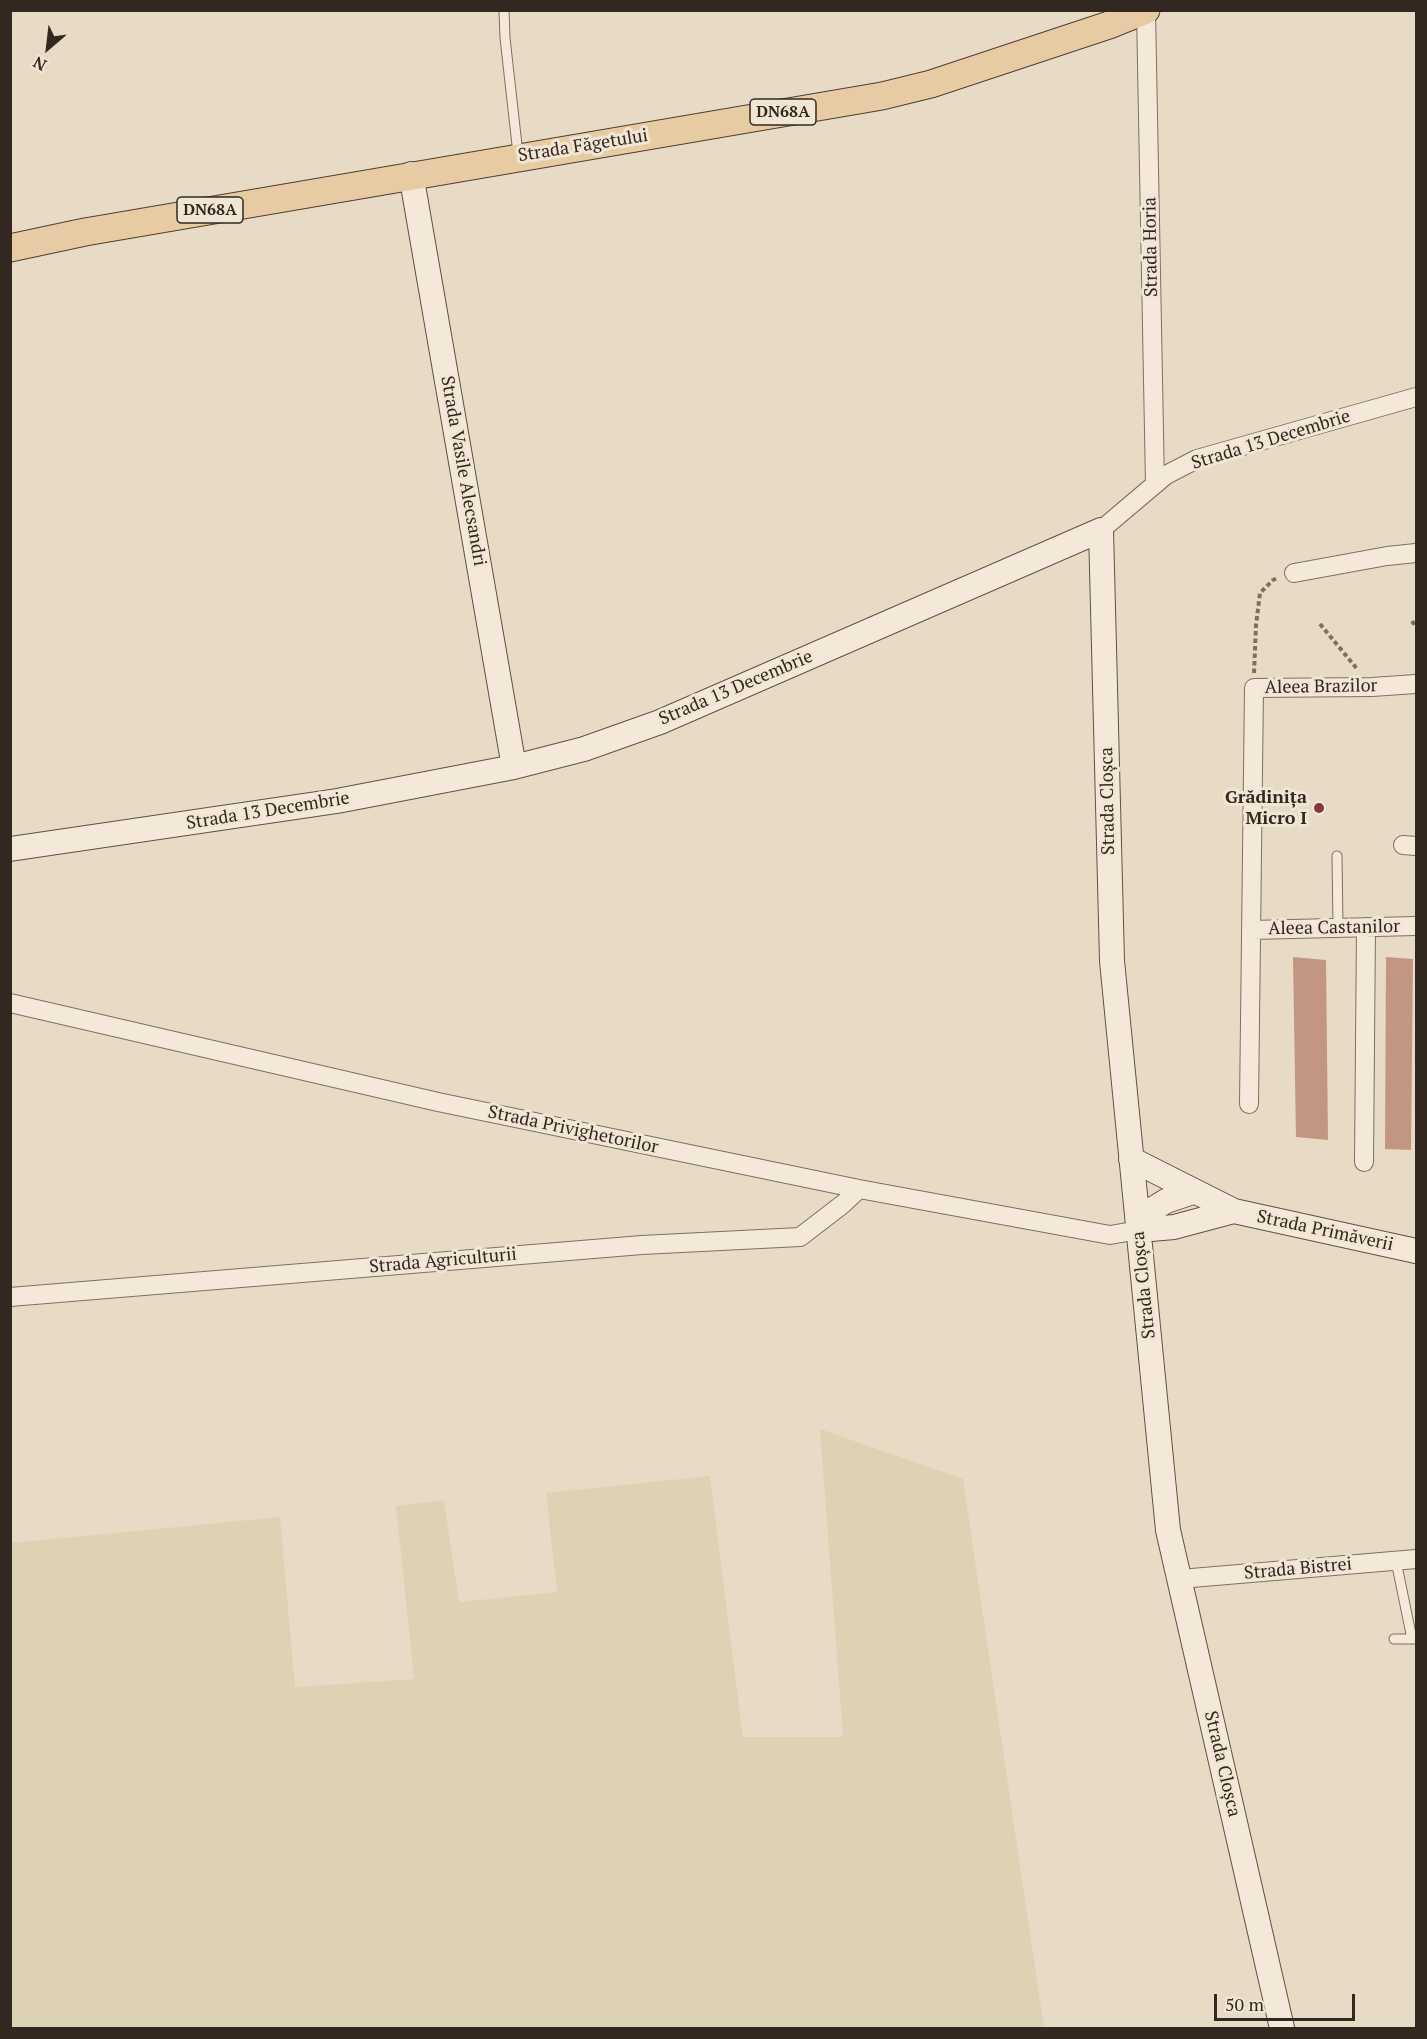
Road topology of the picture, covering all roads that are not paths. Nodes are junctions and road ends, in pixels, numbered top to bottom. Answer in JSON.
{"nodes":[{"id":1,"x":504,"y":10,"type":"edge"},
{"id":2,"x":1146,"y":10,"type":"edge"},
{"id":3,"x":519,"y":157,"type":"junction"},
{"id":4,"x":411,"y":174,"type":"junction"},
{"id":5,"x":10,"y":248,"type":"edge"},
{"id":6,"x":1416,"y":397,"type":"edge"},
{"id":7,"x":1155,"y":484,"type":"junction"},
{"id":8,"x":1101,"y":530,"type":"junction"},
{"id":9,"x":1416,"y":554,"type":"edge"},
{"id":10,"x":1294,"y":573,"type":"road end"},
{"id":11,"x":1416,"y":684,"type":"edge"},
{"id":12,"x":514,"y":767,"type":"junction"},
{"id":13,"x":10,"y":849,"type":"edge"},
{"id":14,"x":1337,"y":856,"type":"dead end"},
{"id":15,"x":1416,"y":926,"type":"edge"},
{"id":16,"x":1338,"y":927,"type":"junction"},
{"id":17,"x":1366,"y":927,"type":"junction"},
{"id":18,"x":1251,"y":930,"type":"junction"},
{"id":19,"x":10,"y":1003,"type":"edge"},
{"id":20,"x":1249,"y":1104,"type":"dead end"},
{"id":21,"x":1131,"y":1159,"type":"junction"},
{"id":22,"x":1364,"y":1162,"type":"dead end"},
{"id":23,"x":859,"y":1189,"type":"junction"},
{"id":24,"x":1193,"y":1192,"type":"junction"},
{"id":25,"x":1234,"y":1211,"type":"junction"},
{"id":26,"x":1139,"y":1230,"type":"junction"},
{"id":27,"x":1416,"y":1251,"type":"edge"},
{"id":28,"x":10,"y":1296,"type":"edge"},
{"id":29,"x":1416,"y":1559,"type":"edge"},
{"id":30,"x":1396,"y":1561,"type":"junction"},
{"id":31,"x":1180,"y":1579,"type":"junction"},
{"id":32,"x":1394,"y":1638,"type":"dead end"},
{"id":33,"x":1414,"y":1639,"type":"edge"},
{"id":34,"x":1282,"y":2028,"type":"edge"}],
"edges":[{"from":1,"to":3,"type":"lane"},
{"from":2,"to":3,"type":"main road","name":"Strada Făgetului","number":"DN68A"},
{"from":2,"to":7,"type":"street","name":"Strada Horia"},
{"from":3,"to":4,"type":"main road","name":"Strada Făgetului","number":"DN68A"},
{"from":4,"to":5,"type":"main road","name":"Strada Făgetului","number":"DN68A"},
{"from":4,"to":12,"type":"street","name":"Strada Vasile Alecsandri"},
{"from":6,"to":7,"type":"street","name":"Strada 13 Decembrie"},
{"from":7,"to":8,"type":"street","name":"Strada 13 Decembrie"},
{"from":8,"to":12,"type":"street","name":"Strada 13 Decembrie"},
{"from":8,"to":21,"type":"street","name":"Strada Cloșca"},
{"from":9,"to":10,"type":"street"},
{"from":11,"to":18,"type":"street","name":"Aleea Brazilor"},
{"from":12,"to":13,"type":"street","name":"Strada 13 Decembrie"},
{"from":14,"to":16,"type":"lane"},
{"from":15,"to":17,"type":"street","name":"Aleea Castanilor"},
{"from":16,"to":17,"type":"street","name":"Aleea Castanilor"},
{"from":16,"to":18,"type":"street","name":"Aleea Castanilor"},
{"from":17,"to":22,"type":"street"},
{"from":18,"to":20,"type":"street"},
{"from":19,"to":23,"type":"street","name":"Strada Privighetorilor"},
{"from":21,"to":24,"type":"street","name":"Strada Primăverii"},
{"from":21,"to":26,"type":"street","name":"Strada Cloșca"},
{"from":23,"to":26,"type":"street","name":"Strada Privighetorilor"},
{"from":23,"to":28,"type":"street","name":"Strada Agriculturii"},
{"from":24,"to":25,"type":"street","name":"Strada Primăverii"},
{"from":24,"to":26,"type":"street"},
{"from":25,"to":26,"type":"street","name":"Strada Primăverii"},
{"from":25,"to":27,"type":"street","name":"Strada Primăverii"},
{"from":26,"to":31,"type":"street","name":"Strada Cloșca"},
{"from":29,"to":30,"type":"street","name":"Strada Bistrei"},
{"from":30,"to":31,"type":"street","name":"Strada Bistrei"},
{"from":30,"to":33,"type":"lane"},
{"from":31,"to":34,"type":"street","name":"Strada Cloșca"},
{"from":32,"to":33,"type":"lane"}]}
